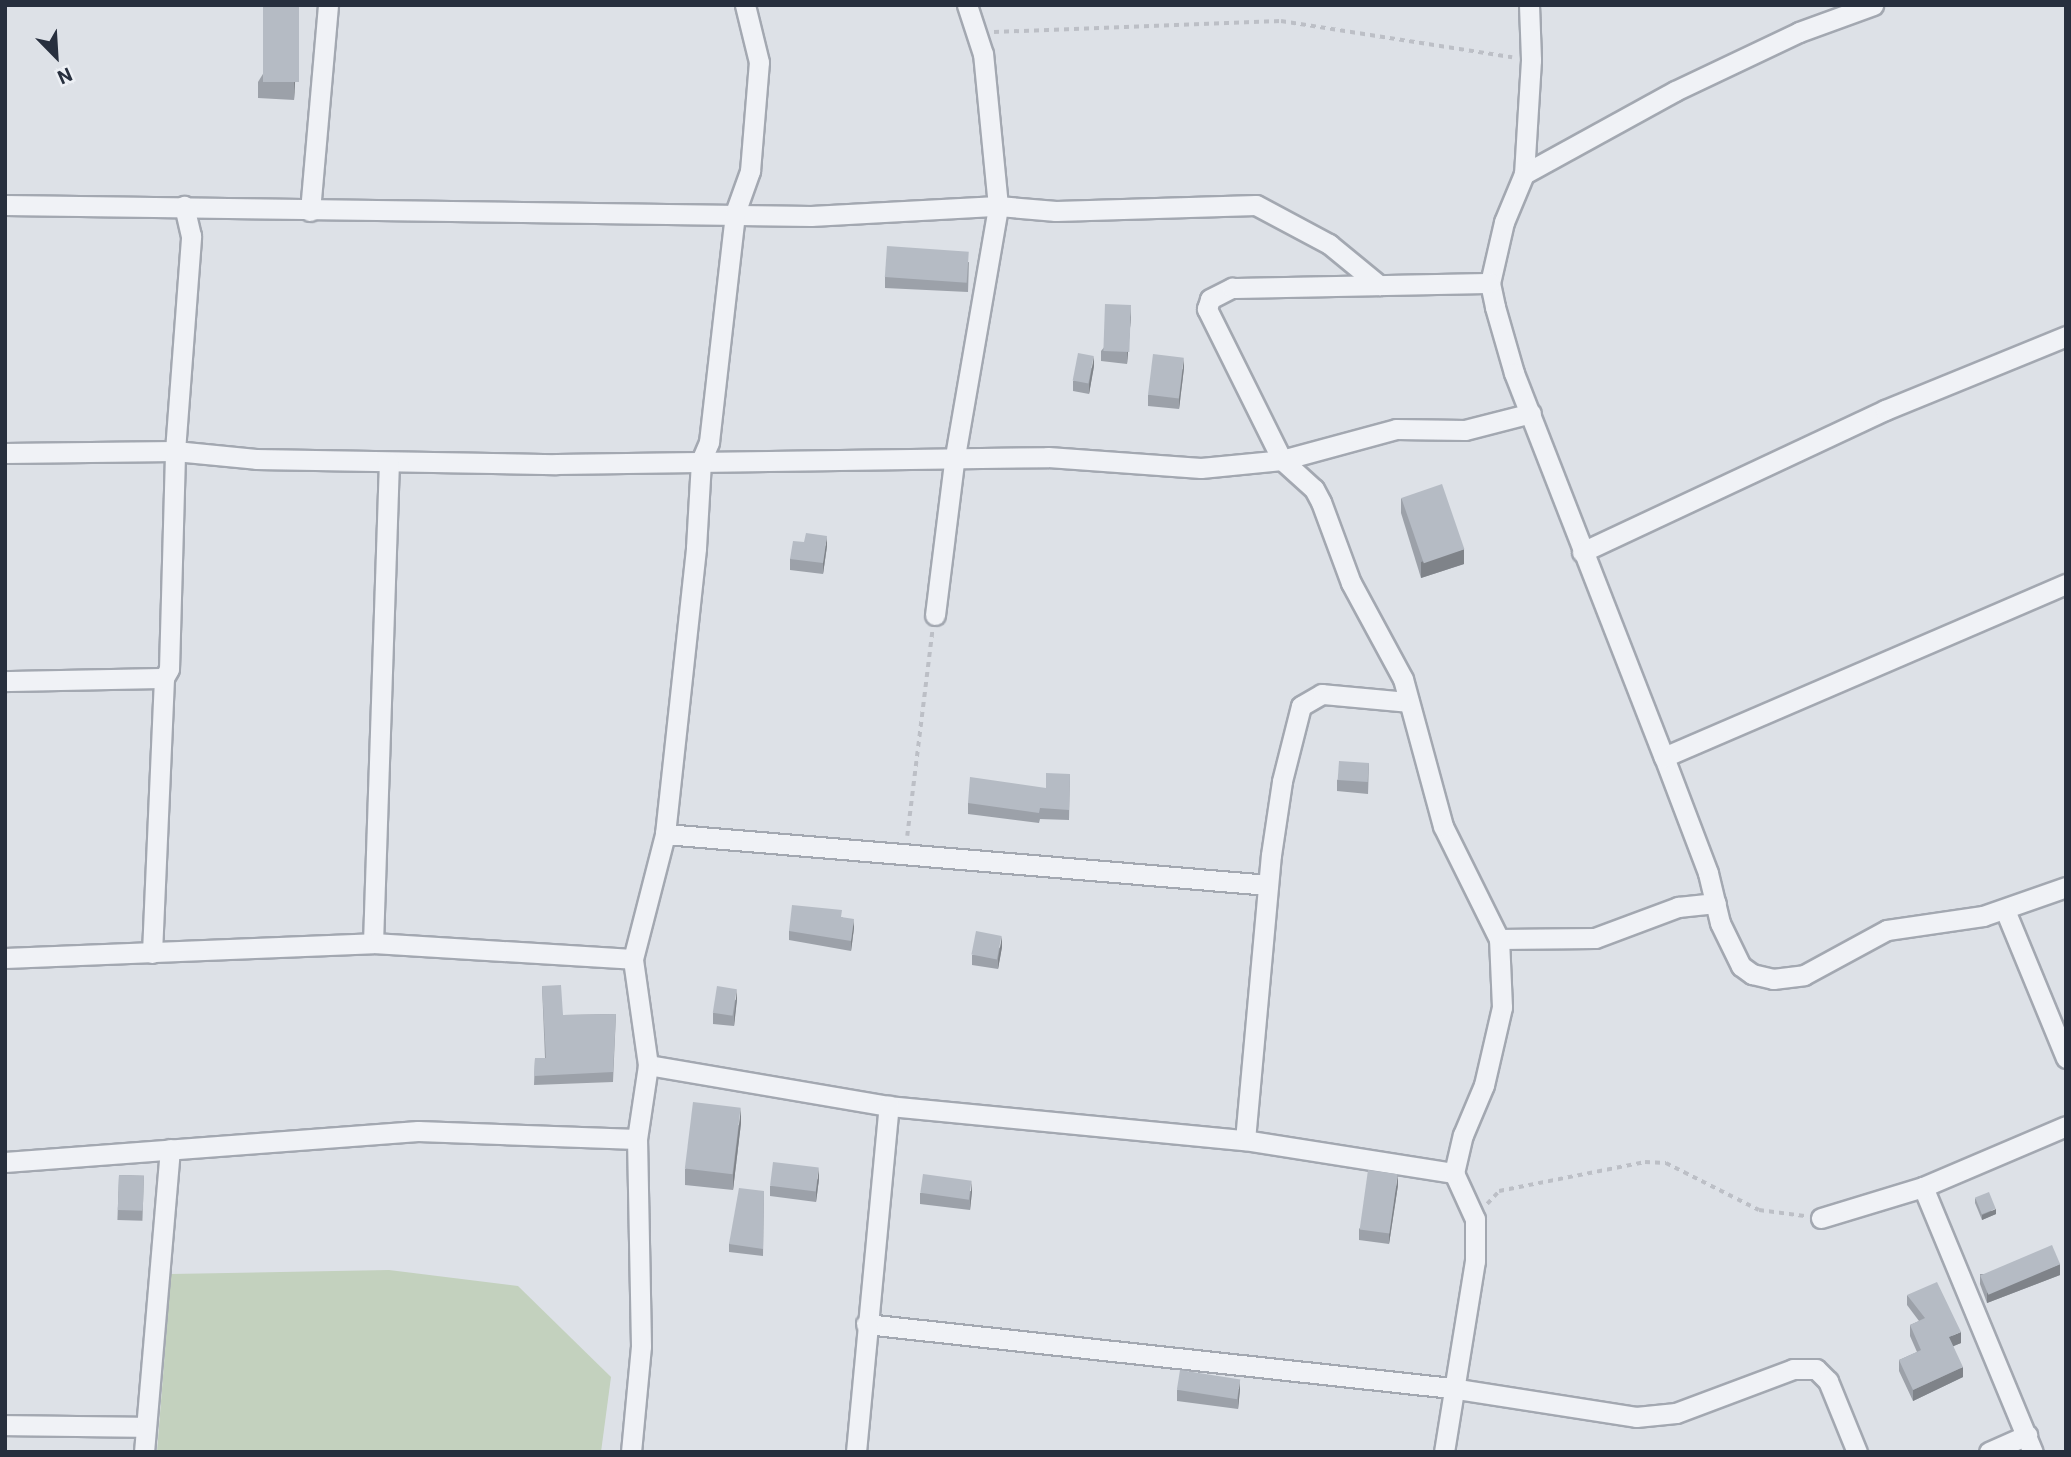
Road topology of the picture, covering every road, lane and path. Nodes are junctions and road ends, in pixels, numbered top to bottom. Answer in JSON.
{"nodes":[{"id":1,"x":328,"y":5,"type":"edge"},
{"id":2,"x":745,"y":5,"type":"edge"},
{"id":3,"x":967,"y":5,"type":"edge"},
{"id":4,"x":1529,"y":5,"type":"edge"},
{"id":5,"x":1874,"y":5,"type":"edge"},
{"id":6,"x":977,"y":33,"type":"junction"},
{"id":7,"x":1531,"y":60,"type":"junction"},
{"id":8,"x":1524,"y":174,"type":"junction"},
{"id":9,"x":5,"y":205,"type":"edge"},
{"id":10,"x":184,"y":206,"type":"junction"},
{"id":11,"x":998,"y":206,"type":"junction"},
{"id":12,"x":310,"y":211,"type":"junction"},
{"id":13,"x":735,"y":213,"type":"junction"},
{"id":14,"x":1490,"y":283,"type":"junction"},
{"id":15,"x":1379,"y":285,"type":"junction"},
{"id":16,"x":2066,"y":336,"type":"edge"},
{"id":17,"x":1531,"y":413,"type":"junction"},
{"id":18,"x":175,"y":451,"type":"junction"},
{"id":19,"x":5,"y":453,"type":"edge"},
{"id":20,"x":1282,"y":460,"type":"junction"},
{"id":21,"x":701,"y":461,"type":"junction"},
{"id":22,"x":389,"y":462,"type":"junction"},
{"id":23,"x":954,"y":462,"type":"junction"},
{"id":24,"x":1582,"y":552,"type":"junction"},
{"id":25,"x":2066,"y":584,"type":"edge"},
{"id":26,"x":935,"y":615,"type":"joint"},
{"id":27,"x":164,"y":678,"type":"junction"},
{"id":28,"x":5,"y":681,"type":"edge"},
{"id":29,"x":1409,"y":702,"type":"junction"},
{"id":30,"x":1664,"y":757,"type":"junction"},
{"id":31,"x":665,"y":834,"type":"junction"},
{"id":32,"x":905,"y":852,"type":"junction"},
{"id":33,"x":1268,"y":884,"type":"junction"},
{"id":34,"x":2066,"y":887,"type":"edge"},
{"id":35,"x":1716,"y":903,"type":"junction"},
{"id":36,"x":2005,"y":910,"type":"junction"},
{"id":37,"x":1499,"y":939,"type":"junction"},
{"id":38,"x":373,"y":943,"type":"junction"},
{"id":39,"x":152,"y":953,"type":"junction"},
{"id":40,"x":5,"y":958,"type":"edge"},
{"id":41,"x":634,"y":959,"type":"junction"},
{"id":42,"x":2066,"y":1058,"type":"edge"},
{"id":43,"x":648,"y":1065,"type":"junction"},
{"id":44,"x":889,"y":1106,"type":"junction"},
{"id":45,"x":2066,"y":1126,"type":"edge"},
{"id":46,"x":636,"y":1139,"type":"junction"},
{"id":47,"x":1245,"y":1140,"type":"junction"},
{"id":48,"x":170,"y":1149,"type":"junction"},
{"id":49,"x":5,"y":1162,"type":"edge"},
{"id":50,"x":1454,"y":1173,"type":"junction"},
{"id":51,"x":1923,"y":1187,"type":"junction"},
{"id":52,"x":1821,"y":1218,"type":"joint"},
{"id":53,"x":1475,"y":1219,"type":"junction"},
{"id":54,"x":866,"y":1324,"type":"junction"},
{"id":55,"x":1451,"y":1388,"type":"junction"},
{"id":56,"x":5,"y":1425,"type":"edge"},
{"id":57,"x":146,"y":1427,"type":"junction"},
{"id":58,"x":2030,"y":1444,"type":"edge"},
{"id":59,"x":144,"y":1452,"type":"edge"},
{"id":60,"x":631,"y":1452,"type":"edge"},
{"id":61,"x":856,"y":1452,"type":"edge"},
{"id":62,"x":1444,"y":1452,"type":"edge"},
{"id":63,"x":1857,"y":1452,"type":"edge"},
{"id":64,"x":1989,"y":1452,"type":"edge"}],
"edges":[{"from":1,"to":12,"type":"street"},
{"from":2,"to":13,"type":"street"},
{"from":3,"to":6,"type":"street"},
{"from":4,"to":7,"type":"street"},
{"from":5,"to":8,"type":"street"},
{"from":6,"to":7,"type":"path"},
{"from":6,"to":11,"type":"street"},
{"from":7,"to":8,"type":"street"},
{"from":8,"to":14,"type":"street"},
{"from":9,"to":10,"type":"street"},
{"from":10,"to":12,"type":"street"},
{"from":10,"to":18,"type":"street"},
{"from":11,"to":13,"type":"street"},
{"from":11,"to":15,"type":"street"},
{"from":11,"to":23,"type":"street"},
{"from":12,"to":13,"type":"street"},
{"from":13,"to":21,"type":"street"},
{"from":14,"to":15,"type":"street"},
{"from":14,"to":17,"type":"street"},
{"from":15,"to":20,"type":"street"},
{"from":16,"to":24,"type":"street"},
{"from":17,"to":20,"type":"street"},
{"from":17,"to":24,"type":"street"},
{"from":18,"to":19,"type":"street"},
{"from":18,"to":22,"type":"street"},
{"from":18,"to":27,"type":"street"},
{"from":20,"to":23,"type":"street"},
{"from":20,"to":29,"type":"street"},
{"from":21,"to":22,"type":"street"},
{"from":21,"to":23,"type":"street"},
{"from":21,"to":31,"type":"street"},
{"from":22,"to":38,"type":"street"},
{"from":23,"to":26,"type":"street"},
{"from":24,"to":30,"type":"street"},
{"from":25,"to":30,"type":"street"},
{"from":26,"to":32,"type":"path"},
{"from":27,"to":28,"type":"street"},
{"from":27,"to":39,"type":"street"},
{"from":29,"to":33,"type":"street"},
{"from":29,"to":37,"type":"street"},
{"from":30,"to":35,"type":"street"},
{"from":31,"to":32,"type":"street"},
{"from":31,"to":41,"type":"street"},
{"from":32,"to":33,"type":"street"},
{"from":33,"to":47,"type":"street"},
{"from":34,"to":36,"type":"street"},
{"from":35,"to":36,"type":"street"},
{"from":35,"to":37,"type":"street"},
{"from":36,"to":42,"type":"street"},
{"from":37,"to":50,"type":"street"},
{"from":38,"to":39,"type":"street"},
{"from":38,"to":41,"type":"street"},
{"from":39,"to":40,"type":"street"},
{"from":41,"to":43,"type":"street"},
{"from":43,"to":44,"type":"street"},
{"from":43,"to":46,"type":"street"},
{"from":44,"to":47,"type":"street"},
{"from":44,"to":54,"type":"street"},
{"from":45,"to":51,"type":"street"},
{"from":46,"to":48,"type":"street"},
{"from":46,"to":60,"type":"street"},
{"from":47,"to":50,"type":"street"},
{"from":48,"to":49,"type":"street"},
{"from":48,"to":57,"type":"street"},
{"from":50,"to":53,"type":"street"},
{"from":51,"to":52,"type":"street"},
{"from":51,"to":58,"type":"street"},
{"from":52,"to":53,"type":"path"},
{"from":53,"to":55,"type":"street"},
{"from":54,"to":55,"type":"street"},
{"from":54,"to":61,"type":"street"},
{"from":55,"to":62,"type":"street"},
{"from":55,"to":63,"type":"street"},
{"from":56,"to":57,"type":"street"},
{"from":57,"to":59,"type":"street"},
{"from":58,"to":64,"type":"street"}]}
